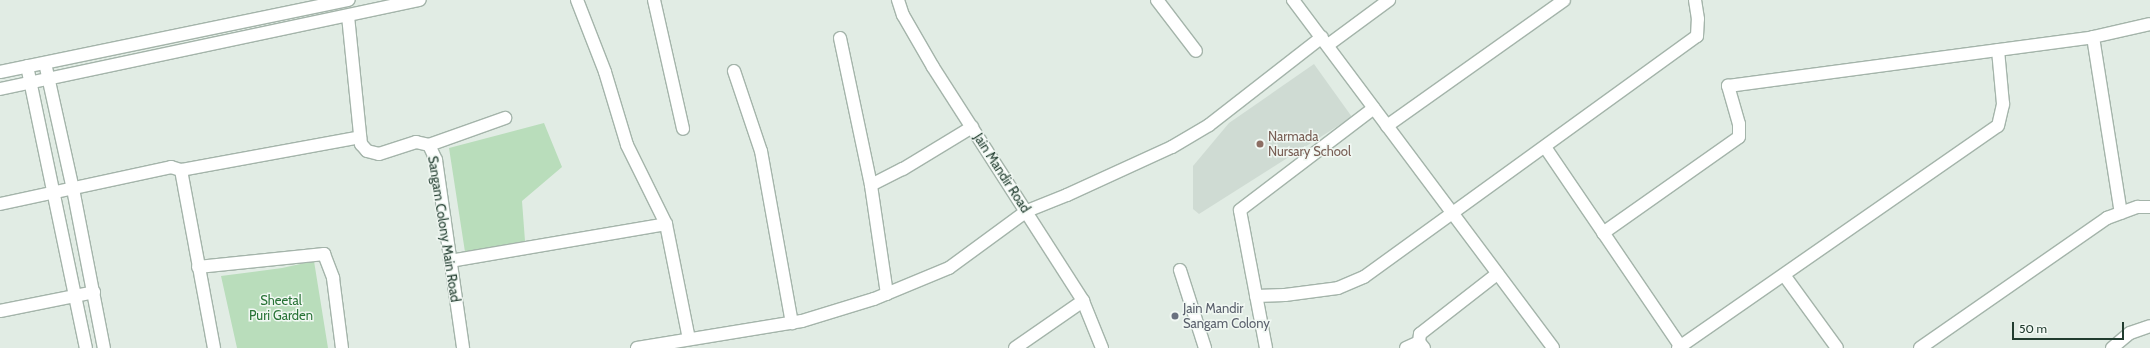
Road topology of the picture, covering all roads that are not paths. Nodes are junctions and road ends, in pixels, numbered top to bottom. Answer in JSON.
{"nodes":[{"id":1,"x":349,"y":0,"type":"edge"},
{"id":2,"x":420,"y":0,"type":"edge"},
{"id":3,"x":577,"y":0,"type":"edge"},
{"id":4,"x":654,"y":0,"type":"edge"},
{"id":5,"x":898,"y":0,"type":"edge"},
{"id":6,"x":1157,"y":0,"type":"edge"},
{"id":7,"x":1293,"y":0,"type":"edge"},
{"id":8,"x":1388,"y":0,"type":"edge"},
{"id":9,"x":1564,"y":0,"type":"edge"},
{"id":10,"x":1695,"y":0,"type":"edge"},
{"id":11,"x":330,"y":2,"type":"edge"},
{"id":12,"x":348,"y":16,"type":"junction"},
{"id":13,"x":332,"y":20,"type":"junction"},
{"id":14,"x":2150,"y":24,"type":"edge"},
{"id":15,"x":2092,"y":37,"type":"junction"},
{"id":16,"x":840,"y":38,"type":"dead end"},
{"id":17,"x":1325,"y":41,"type":"junction"},
{"id":18,"x":1998,"y":50,"type":"junction"},
{"id":19,"x":1196,"y":51,"type":"dead end"},
{"id":20,"x":45,"y":63,"type":"junction"},
{"id":21,"x":27,"y":66,"type":"junction"},
{"id":22,"x":734,"y":71,"type":"dead end"},
{"id":23,"x":0,"y":72,"type":"edge"},
{"id":24,"x":48,"y":80,"type":"junction"},
{"id":25,"x":31,"y":83,"type":"junction"},
{"id":26,"x":0,"y":89,"type":"edge"},
{"id":27,"x":1374,"y":108,"type":"junction"},
{"id":28,"x":505,"y":118,"type":"dead end"},
{"id":29,"x":1388,"y":126,"type":"junction"},
{"id":30,"x":972,"y":127,"type":"junction"},
{"id":31,"x":683,"y":129,"type":"dead end"},
{"id":32,"x":360,"y":137,"type":"junction"},
{"id":33,"x":429,"y":145,"type":"junction"},
{"id":34,"x":1545,"y":146,"type":"junction"},
{"id":35,"x":181,"y":170,"type":"junction"},
{"id":36,"x":871,"y":185,"type":"junction"},
{"id":37,"x":73,"y":189,"type":"junction"},
{"id":38,"x":53,"y":193,"type":"junction"},
{"id":39,"x":0,"y":204,"type":"edge"},
{"id":40,"x":2150,"y":207,"type":"edge"},
{"id":41,"x":1027,"y":211,"type":"junction"},
{"id":42,"x":2121,"y":213,"type":"junction"},
{"id":43,"x":1452,"y":214,"type":"junction"},
{"id":44,"x":666,"y":224,"type":"junction"},
{"id":45,"x":1603,"y":233,"type":"junction"},
{"id":46,"x":450,"y":261,"type":"junction"},
{"id":47,"x":198,"y":267,"type":"junction"},
{"id":48,"x":1180,"y":270,"type":"dead end"},
{"id":49,"x":1497,"y":274,"type":"junction"},
{"id":50,"x":1784,"y":275,"type":"junction"},
{"id":51,"x":94,"y":292,"type":"junction"},
{"id":52,"x":887,"y":294,"type":"junction"},
{"id":53,"x":75,"y":296,"type":"junction"},
{"id":54,"x":1256,"y":296,"type":"junction"},
{"id":55,"x":1083,"y":301,"type":"junction"},
{"id":56,"x":0,"y":311,"type":"edge"},
{"id":57,"x":792,"y":323,"type":"junction"},
{"id":58,"x":2150,"y":326,"type":"edge"},
{"id":59,"x":689,"y":339,"type":"junction"},
{"id":60,"x":677,"y":344,"type":"edge"},
{"id":61,"x":1421,"y":345,"type":"edge"},
{"id":62,"x":1680,"y":347,"type":"edge"},
{"id":63,"x":86,"y":348,"type":"edge"},
{"id":64,"x":104,"y":348,"type":"edge"},
{"id":65,"x":214,"y":348,"type":"edge"},
{"id":66,"x":342,"y":348,"type":"edge"},
{"id":67,"x":463,"y":348,"type":"edge"},
{"id":68,"x":637,"y":348,"type":"edge"},
{"id":69,"x":1015,"y":348,"type":"edge"},
{"id":70,"x":1102,"y":348,"type":"edge"},
{"id":71,"x":1205,"y":348,"type":"edge"},
{"id":72,"x":1266,"y":348,"type":"edge"},
{"id":73,"x":1406,"y":348,"type":"edge"},
{"id":74,"x":1553,"y":348,"type":"edge"},
{"id":75,"x":1836,"y":348,"type":"edge"},
{"id":76,"x":1920,"y":348,"type":"edge"},
{"id":77,"x":2112,"y":348,"type":"edge"}],
"edges":[{"from":1,"to":11,"type":"street"},
{"from":2,"to":12,"type":"street"},
{"from":3,"to":44,"type":"street"},
{"from":4,"to":31,"type":"street"},
{"from":5,"to":30,"type":"street","name":"Jain Mandir Road"},
{"from":6,"to":19,"type":"street"},
{"from":7,"to":17,"type":"street"},
{"from":8,"to":17,"type":"street"},
{"from":9,"to":29,"type":"street"},
{"from":10,"to":34,"type":"street"},
{"from":11,"to":13,"type":"street"},
{"from":11,"to":20,"type":"street"},
{"from":12,"to":13,"type":"street"},
{"from":12,"to":32,"type":"street","name":"Sangam Colony Main Road"},
{"from":13,"to":24,"type":"street"},
{"from":14,"to":15,"type":"street"},
{"from":15,"to":18,"type":"street"},
{"from":15,"to":42,"type":"street"},
{"from":16,"to":36,"type":"street"},
{"from":17,"to":27,"type":"street"},
{"from":17,"to":41,"type":"street"},
{"from":18,"to":45,"type":"street"},
{"from":18,"to":50,"type":"street"},
{"from":20,"to":21,"type":"street"},
{"from":20,"to":24,"type":"street"},
{"from":21,"to":23,"type":"street"},
{"from":21,"to":25,"type":"street"},
{"from":22,"to":57,"type":"street"},
{"from":24,"to":25,"type":"street"},
{"from":24,"to":37,"type":"street"},
{"from":25,"to":26,"type":"street"},
{"from":25,"to":38,"type":"street"},
{"from":27,"to":29,"type":"street"},
{"from":27,"to":54,"type":"street"},
{"from":28,"to":33,"type":"street"},
{"from":29,"to":43,"type":"street"},
{"from":30,"to":36,"type":"street"},
{"from":30,"to":41,"type":"street","name":"Jain Mandir Road"},
{"from":32,"to":33,"type":"street","name":"Sangam Colony Main Road"},
{"from":32,"to":35,"type":"street"},
{"from":33,"to":46,"type":"street","name":"Sangam Colony Main Road"},
{"from":34,"to":43,"type":"street"},
{"from":34,"to":45,"type":"street"},
{"from":35,"to":37,"type":"street"},
{"from":35,"to":47,"type":"street"},
{"from":36,"to":52,"type":"street"},
{"from":37,"to":38,"type":"street"},
{"from":37,"to":51,"type":"street"},
{"from":38,"to":39,"type":"street"},
{"from":38,"to":53,"type":"street"},
{"from":40,"to":42,"type":"street"},
{"from":41,"to":52,"type":"street"},
{"from":41,"to":55,"type":"street","name":"Jain Mandir Road"},
{"from":42,"to":76,"type":"street"},
{"from":43,"to":49,"type":"street"},
{"from":43,"to":54,"type":"street"},
{"from":44,"to":46,"type":"street"},
{"from":44,"to":59,"type":"street"},
{"from":45,"to":62,"type":"street"},
{"from":46,"to":67,"type":"street","name":"Sangam Colony Main Road"},
{"from":47,"to":65,"type":"street"},
{"from":47,"to":66,"type":"street"},
{"from":48,"to":71,"type":"street"},
{"from":49,"to":61,"type":"street"},
{"from":49,"to":74,"type":"street"},
{"from":50,"to":62,"type":"street"},
{"from":50,"to":75,"type":"street"},
{"from":51,"to":53,"type":"street"},
{"from":51,"to":64,"type":"street"},
{"from":52,"to":57,"type":"street"},
{"from":53,"to":56,"type":"street"},
{"from":53,"to":63,"type":"street"},
{"from":54,"to":72,"type":"street"},
{"from":55,"to":69,"type":"street"},
{"from":55,"to":70,"type":"street","name":"Jain Mandir Road"},
{"from":57,"to":59,"type":"street"},
{"from":58,"to":77,"type":"street"},
{"from":59,"to":60,"type":"street"},
{"from":60,"to":68,"type":"street"},
{"from":61,"to":73,"type":"street"}]}
